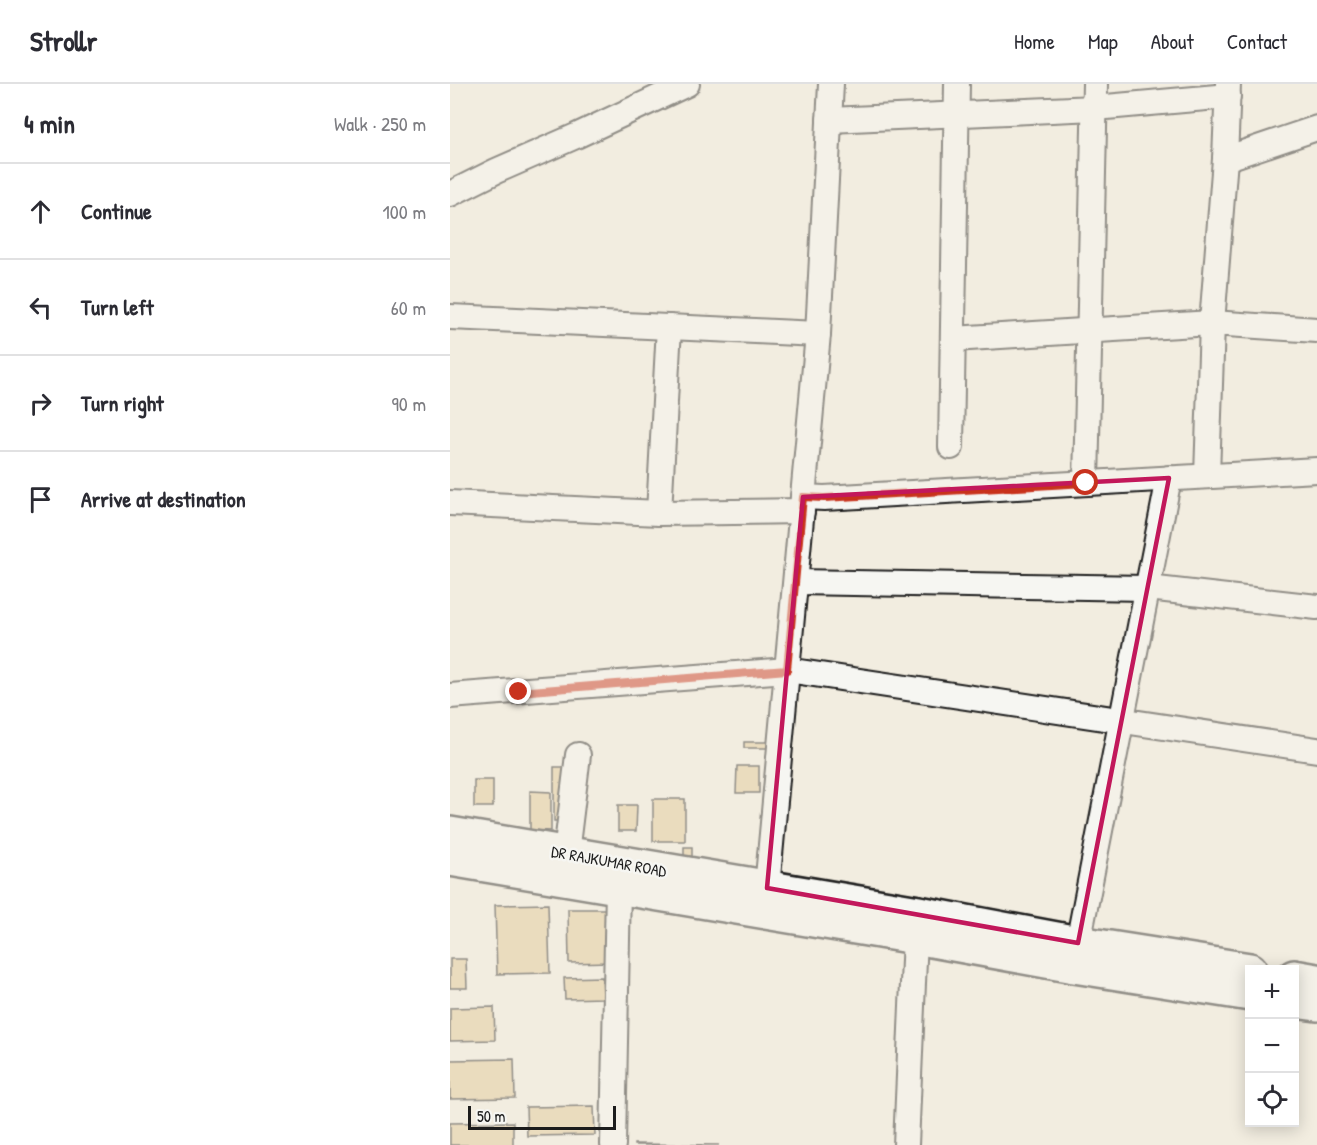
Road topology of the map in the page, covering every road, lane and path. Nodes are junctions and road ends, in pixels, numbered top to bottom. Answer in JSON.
{"nodes":[{"id":1,"x":687,"y":84,"type":"edge"},
{"id":2,"x":831,"y":84,"type":"edge"},
{"id":3,"x":957,"y":84,"type":"edge"},
{"id":4,"x":1095,"y":84,"type":"edge"},
{"id":5,"x":1228,"y":90,"type":"edge"},
{"id":6,"x":1095,"y":108,"type":"junction"},
{"id":7,"x":957,"y":116,"type":"junction"},
{"id":8,"x":829,"y":120,"type":"junction"},
{"id":9,"x":1317,"y":128,"type":"edge"},
{"id":10,"x":1225,"y":159,"type":"junction"},
{"id":11,"x":450,"y":194,"type":"edge"},
{"id":12,"x":450,"y":317,"type":"edge"},
{"id":13,"x":1212,"y":323,"type":"junction"},
{"id":14,"x":669,"y":327,"type":"junction"},
{"id":15,"x":1317,"y":330,"type":"edge"},
{"id":16,"x":1089,"y":331,"type":"junction"},
{"id":17,"x":818,"y":334,"type":"junction"},
{"id":18,"x":953,"y":339,"type":"junction"},
{"id":19,"x":951,"y":447,"type":"dead end"},
{"id":20,"x":1317,"y":470,"type":"edge"},
{"id":21,"x":1207,"y":476,"type":"junction"},
{"id":22,"x":1169,"y":478,"type":"junction"},
{"id":23,"x":1086,"y":483,"type":"junction"},
{"id":24,"x":450,"y":503,"type":"edge"},
{"id":25,"x":803,"y":504,"type":"junction"},
{"id":26,"x":659,"y":513,"type":"junction"},
{"id":27,"x":796,"y":582,"type":"junction"},
{"id":28,"x":1148,"y":588,"type":"junction"},
{"id":29,"x":1317,"y":607,"type":"edge"},
{"id":30,"x":787,"y":670,"type":"junction"},
{"id":31,"x":450,"y":696,"type":"edge"},
{"id":32,"x":1122,"y":721,"type":"junction"},
{"id":33,"x":1317,"y":750,"type":"edge"},
{"id":34,"x":578,"y":755,"type":"dead end"},
{"id":35,"x":450,"y":834,"type":"edge"},
{"id":36,"x":566,"y":853,"type":"junction"},
{"id":37,"x":450,"y":859,"type":"edge"},
{"id":38,"x":618,"y":888,"type":"junction"},
{"id":39,"x":765,"y":900,"type":"junction"},
{"id":40,"x":915,"y":937,"type":"junction"},
{"id":41,"x":1078,"y":943,"type":"junction"},
{"id":42,"x":1245,"y":969,"type":"edge"},
{"id":43,"x":1299,"y":978,"type":"edge"},
{"id":44,"x":1317,"y":981,"type":"edge"},
{"id":45,"x":1245,"y":993,"type":"edge"},
{"id":46,"x":1299,"y":1002,"type":"edge"},
{"id":47,"x":1317,"y":1004,"type":"edge"},
{"id":48,"x":613,"y":1145,"type":"edge"},
{"id":49,"x":906,"y":1145,"type":"edge"}],
"edges":[{"from":1,"to":11,"type":"street"},
{"from":2,"to":8,"type":"street"},
{"from":3,"to":7,"type":"street"},
{"from":4,"to":6,"type":"street"},
{"from":5,"to":6,"type":"street"},
{"from":5,"to":10,"type":"street"},
{"from":6,"to":7,"type":"street"},
{"from":6,"to":16,"type":"street"},
{"from":7,"to":8,"type":"street"},
{"from":7,"to":18,"type":"street"},
{"from":8,"to":17,"type":"street"},
{"from":9,"to":10,"type":"street"},
{"from":10,"to":13,"type":"street"},
{"from":12,"to":14,"type":"street"},
{"from":13,"to":15,"type":"street"},
{"from":13,"to":16,"type":"street"},
{"from":13,"to":21,"type":"street"},
{"from":14,"to":17,"type":"street"},
{"from":14,"to":26,"type":"street"},
{"from":16,"to":18,"type":"street"},
{"from":16,"to":23,"type":"street"},
{"from":17,"to":25,"type":"street"},
{"from":18,"to":19,"type":"street"},
{"from":20,"to":21,"type":"street"},
{"from":21,"to":22,"type":"street"},
{"from":22,"to":23,"type":"street"},
{"from":22,"to":28,"type":"street"},
{"from":23,"to":25,"type":"street"},
{"from":24,"to":26,"type":"street"},
{"from":25,"to":26,"type":"street"},
{"from":25,"to":27,"type":"street"},
{"from":27,"to":28,"type":"street"},
{"from":27,"to":30,"type":"street"},
{"from":28,"to":29,"type":"street"},
{"from":28,"to":32,"type":"street"},
{"from":30,"to":31,"type":"street"},
{"from":30,"to":32,"type":"street"},
{"from":30,"to":39,"type":"street"},
{"from":32,"to":33,"type":"street"},
{"from":32,"to":41,"type":"street"},
{"from":34,"to":36,"type":"street"},
{"from":35,"to":36,"type":"highway","name":"DR RAJKUMAR ROAD"},
{"from":36,"to":39,"type":"highway","name":"DR RAJKUMAR ROAD"},
{"from":37,"to":38,"type":"highway","name":"DR RAJKUMAR ROAD"},
{"from":38,"to":39,"type":"highway","name":"DR RAJKUMAR ROAD"},
{"from":38,"to":48,"type":"street"},
{"from":39,"to":40,"type":"highway"},
{"from":39,"to":41,"type":"highway"},
{"from":40,"to":45,"type":"highway"},
{"from":40,"to":49,"type":"street"},
{"from":41,"to":42,"type":"highway"},
{"from":43,"to":44,"type":"highway"},
{"from":46,"to":47,"type":"highway"}]}
